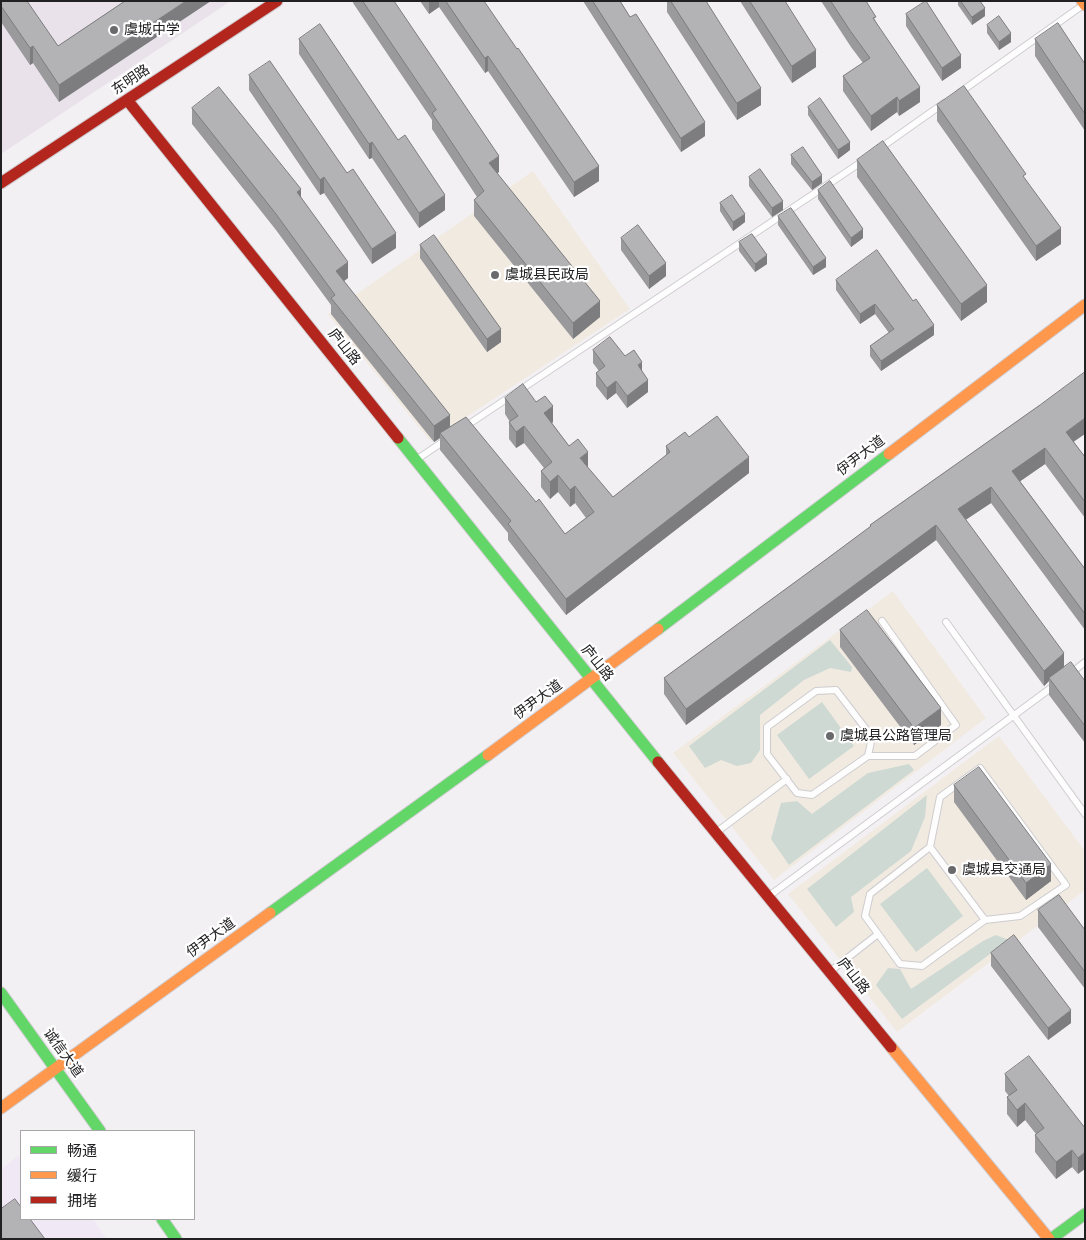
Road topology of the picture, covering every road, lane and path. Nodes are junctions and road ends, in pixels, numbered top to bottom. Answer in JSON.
{"nodes":[{"id":1,"x":277,"y":1,"type":"edge"},
{"id":2,"x":1084,"y":4,"type":"edge"},
{"id":3,"x":955,"y":96,"type":"edge"},
{"id":4,"x":128,"y":101,"type":"junction"},
{"id":5,"x":947,"y":101,"type":"edge"},
{"id":6,"x":874,"y":152,"type":"edge"},
{"id":7,"x":866,"y":158,"type":"edge"},
{"id":8,"x":1,"y":184,"type":"edge"},
{"id":9,"x":1085,"y":305,"type":"edge"},
{"id":10,"x":415,"y":460,"type":"junction"},
{"id":11,"x":882,"y":621,"type":"dead end"},
{"id":12,"x":946,"y":622,"type":"dead end"},
{"id":13,"x":1085,"y":662,"type":"edge"},
{"id":14,"x":591,"y":680,"type":"junction"},
{"id":15,"x":1013,"y":715,"type":"junction"},
{"id":16,"x":868,"y":756,"type":"junction"},
{"id":17,"x":786,"y":779,"type":"junction"},
{"id":18,"x":1085,"y":814,"type":"edge"},
{"id":19,"x":716,"y":833,"type":"junction"},
{"id":20,"x":930,"y":847,"type":"junction"},
{"id":21,"x":768,"y":896,"type":"junction"},
{"id":22,"x":985,"y":920,"type":"junction"},
{"id":23,"x":878,"y":934,"type":"junction"},
{"id":24,"x":830,"y":971,"type":"junction"},
{"id":25,"x":1,"y":993,"type":"edge"},
{"id":26,"x":56,"y":1068,"type":"junction"},
{"id":27,"x":1,"y":1108,"type":"edge"},
{"id":28,"x":99,"y":1130,"type":"edge"},
{"id":29,"x":1085,"y":1214,"type":"edge"},
{"id":30,"x":163,"y":1220,"type":"edge"},
{"id":31,"x":172,"y":1237,"type":"edge"},
{"id":32,"x":1050,"y":1239,"type":"edge"}],
"edges":[{"from":1,"to":4,"type":"main road","name":"东明路"},
{"from":2,"to":3,"type":"lane"},
{"from":4,"to":8,"type":"main road","name":"东明路"},
{"from":4,"to":10,"type":"main road","name":"庐山路"},
{"from":5,"to":6,"type":"lane"},
{"from":7,"to":10,"type":"lane"},
{"from":9,"to":14,"type":"main road","name":"伊尹大道"},
{"from":10,"to":14,"type":"main road","name":"庐山路"},
{"from":11,"to":16,"type":"lane"},
{"from":12,"to":15,"type":"lane"},
{"from":13,"to":15,"type":"lane"},
{"from":14,"to":19,"type":"main road","name":"庐山路"},
{"from":14,"to":26,"type":"main road","name":"伊尹大道"},
{"from":15,"to":18,"type":"lane"},
{"from":15,"to":21,"type":"lane"},
{"from":16,"to":17,"type":"lane"},
{"from":16,"to":17,"type":"lane"},
{"from":17,"to":19,"type":"lane"},
{"from":19,"to":21,"type":"main road","name":"庐山路"},
{"from":20,"to":22,"type":"lane"},
{"from":20,"to":22,"type":"lane"},
{"from":20,"to":23,"type":"lane"},
{"from":21,"to":24,"type":"main road","name":"庐山路"},
{"from":22,"to":23,"type":"lane"},
{"from":23,"to":24,"type":"lane"},
{"from":24,"to":32,"type":"main road","name":"庐山路"},
{"from":25,"to":26,"type":"main road","name":"诚信大道"},
{"from":26,"to":27,"type":"main road","name":"伊尹大道"},
{"from":26,"to":28,"type":"main road","name":"诚信大道"},
{"from":29,"to":32,"type":"main road"},
{"from":30,"to":31,"type":"main road"}]}
